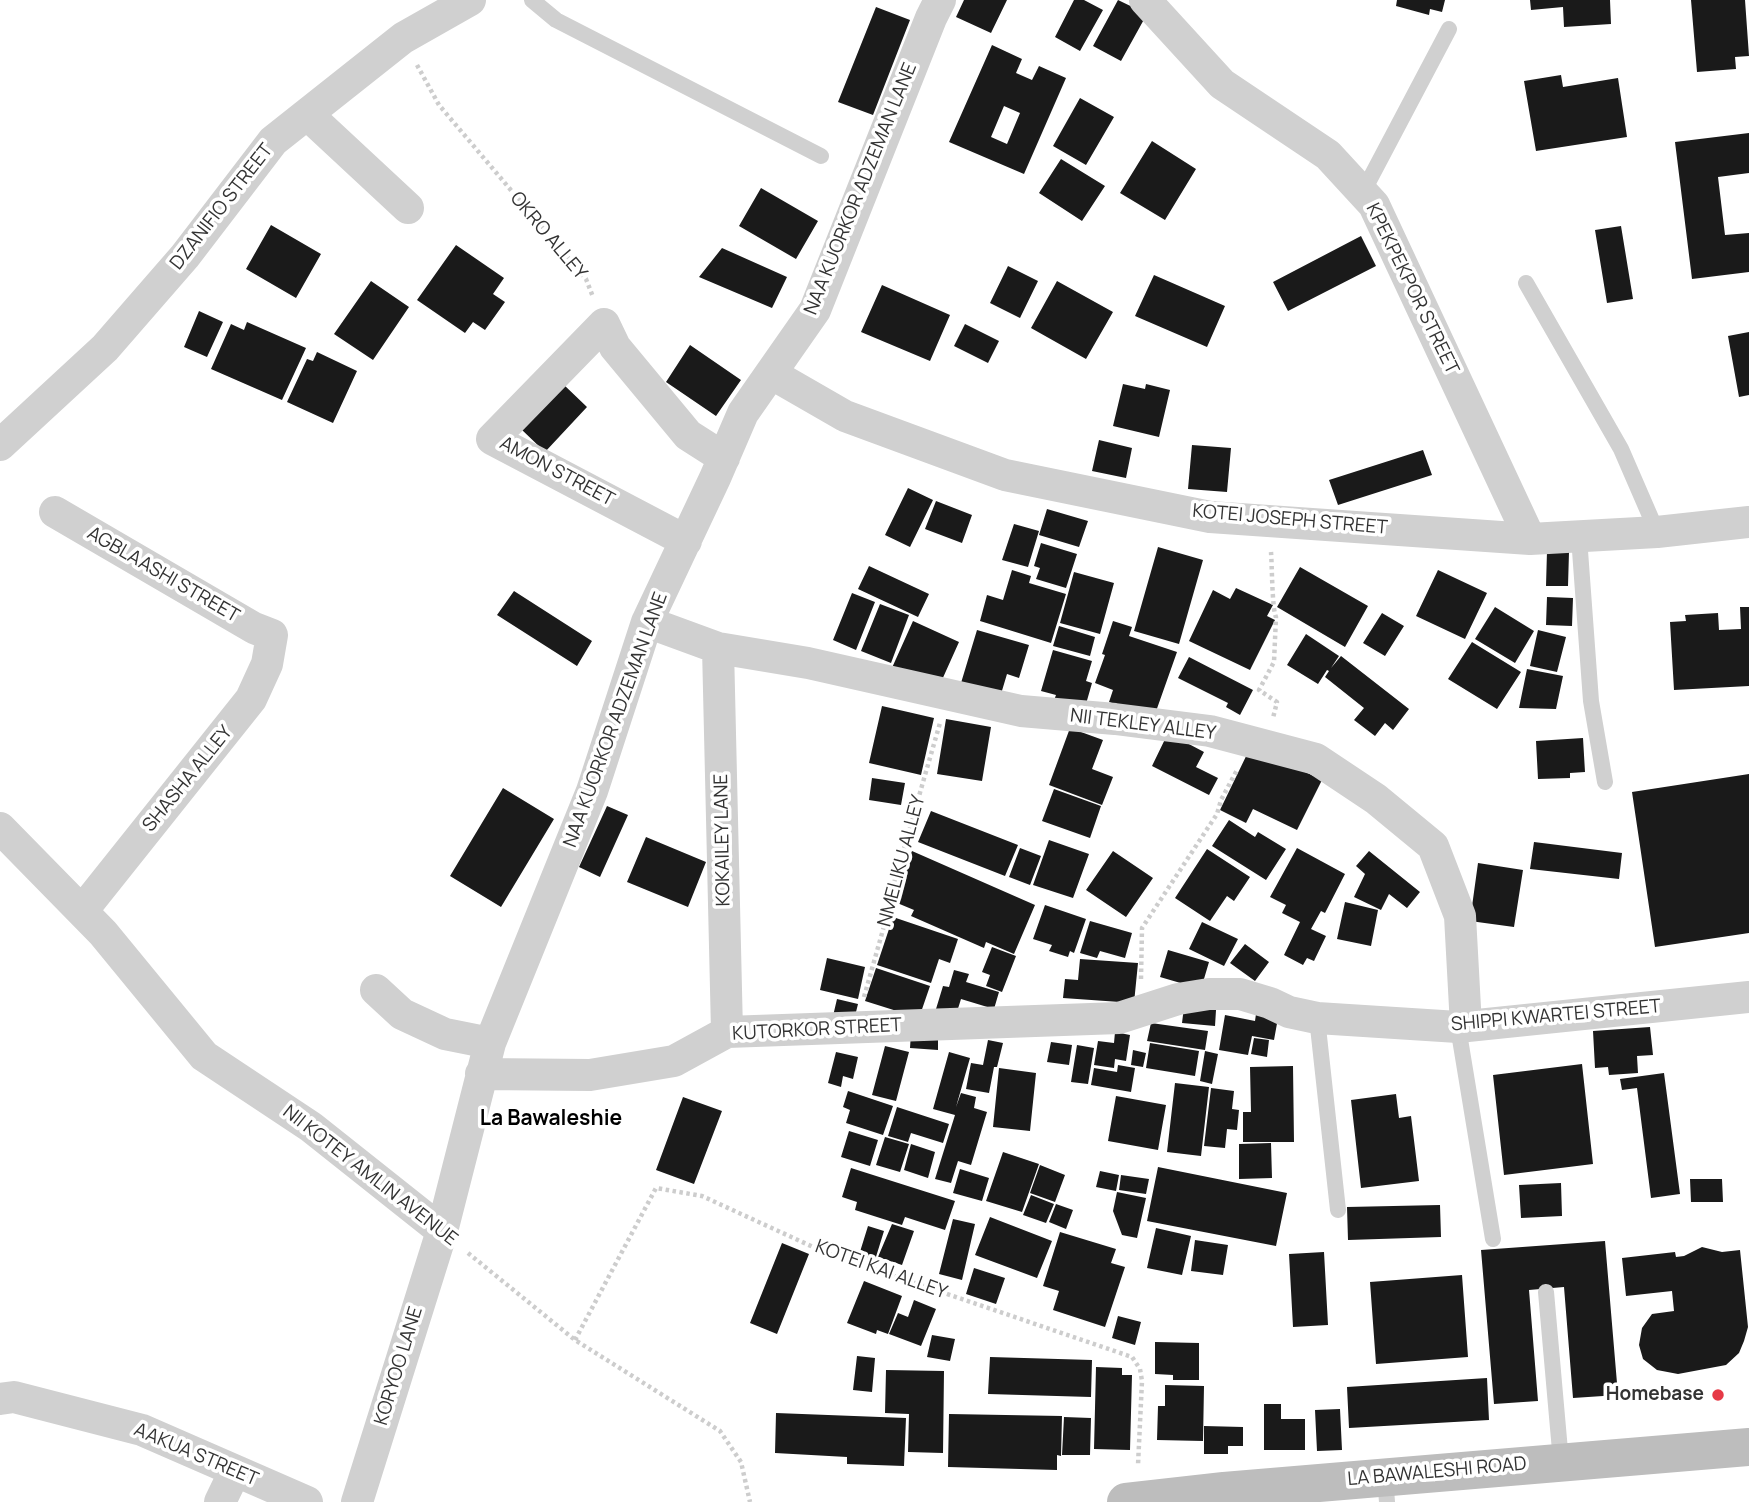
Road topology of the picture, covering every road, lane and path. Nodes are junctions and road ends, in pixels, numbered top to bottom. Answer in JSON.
{"nodes":[{"id":1,"x":470,"y":0,"type":"edge"},
{"id":2,"x":531,"y":0,"type":"edge"},
{"id":3,"x":940,"y":0,"type":"edge"},
{"id":4,"x":1145,"y":0,"type":"edge"},
{"id":5,"x":1449,"y":29,"type":"dead end"},
{"id":6,"x":403,"y":38,"type":"junction"},
{"id":7,"x":308,"y":115,"type":"junction"},
{"id":8,"x":821,"y":156,"type":"dead end"},
{"id":9,"x":1363,"y":192,"type":"junction"},
{"id":10,"x":408,"y":208,"type":"dead end"},
{"id":11,"x":1526,"y":283,"type":"dead end"},
{"id":12,"x":604,"y":324,"type":"junction"},
{"id":13,"x":772,"y":374,"type":"junction"},
{"id":14,"x":0,"y":445,"type":"edge"},
{"id":15,"x":724,"y":457,"type":"junction"},
{"id":16,"x":55,"y":512,"type":"dead end"},
{"id":17,"x":1269,"y":521,"type":"junction"},
{"id":18,"x":1749,"y":522,"type":"edge"},
{"id":19,"x":1657,"y":532,"type":"junction"},
{"id":20,"x":1578,"y":537,"type":"junction"},
{"id":21,"x":1530,"y":539,"type":"junction"},
{"id":22,"x":686,"y":541,"type":"junction"},
{"id":23,"x":647,"y":622,"type":"junction"},
{"id":24,"x":272,"y":635,"type":"joint"},
{"id":25,"x":718,"y":649,"type":"junction"},
{"id":26,"x":948,"y":695,"type":"junction"},
{"id":27,"x":1259,"y":744,"type":"junction"},
{"id":28,"x":1605,"y":782,"type":"dead end"},
{"id":29,"x":0,"y":828,"type":"edge"},
{"id":30,"x":82,"y":911,"type":"junction"},
{"id":31,"x":376,"y":990,"type":"dead end"},
{"id":32,"x":1749,"y":997,"type":"edge"},
{"id":33,"x":1129,"y":1015,"type":"junction"},
{"id":34,"x":1317,"y":1018,"type":"junction"},
{"id":35,"x":1462,"y":1026,"type":"junction"},
{"id":36,"x":856,"y":1027,"type":"junction"},
{"id":37,"x":727,"y":1032,"type":"junction"},
{"id":38,"x":490,"y":1043,"type":"junction"},
{"id":39,"x":481,"y":1074,"type":"junction"},
{"id":40,"x":1338,"y":1210,"type":"dead end"},
{"id":41,"x":442,"y":1231,"type":"junction"},
{"id":42,"x":1493,"y":1239,"type":"dead end"},
{"id":43,"x":1546,"y":1292,"type":"dead end"},
{"id":44,"x":575,"y":1340,"type":"junction"},
{"id":45,"x":0,"y":1399,"type":"edge"},
{"id":46,"x":1749,"y":1447,"type":"edge"},
{"id":47,"x":1561,"y":1462,"type":"junction"},
{"id":48,"x":235,"y":1471,"type":"junction"},
{"id":49,"x":1375,"y":1487,"type":"edge"},
{"id":50,"x":1229,"y":1496,"type":"edge"},
{"id":51,"x":1136,"y":1501,"type":"edge"},
{"id":52,"x":220,"y":1502,"type":"edge"},
{"id":53,"x":307,"y":1502,"type":"edge"},
{"id":54,"x":357,"y":1502,"type":"edge"},
{"id":55,"x":750,"y":1502,"type":"edge"},
{"id":56,"x":1126,"y":1502,"type":"edge"}],
"edges":[{"from":1,"to":6,"type":"street","name":"DZANIFIO STREET"},
{"from":2,"to":8,"type":"lane"},
{"from":3,"to":13,"type":"street","name":"NAA KUORKOR ADZEMAN LANE"},
{"from":4,"to":9,"type":"street","name":"KPEKPEKPOR STREET"},
{"from":5,"to":9,"type":"lane"},
{"from":6,"to":7,"type":"street","name":"DZANIFIO STREET"},
{"from":6,"to":12,"type":"path","name":"OKRO ALLEY"},
{"from":7,"to":10,"type":"street"},
{"from":7,"to":14,"type":"street","name":"DZANIFIO STREET"},
{"from":9,"to":21,"type":"street","name":"KPEKPEKPOR STREET"},
{"from":11,"to":19,"type":"lane"},
{"from":12,"to":15,"type":"street"},
{"from":12,"to":22,"type":"street","name":"AMON STREET"},
{"from":13,"to":15,"type":"street","name":"NAA KUORKOR ADZEMAN LANE"},
{"from":13,"to":17,"type":"street","name":"KOTEI JOSEPH STREET"},
{"from":15,"to":22,"type":"street","name":"NAA KUORKOR ADZEMAN LANE"},
{"from":16,"to":24,"type":"street","name":"AGBLAASHI STREET"},
{"from":17,"to":21,"type":"street","name":"KOTEI JOSEPH STREET"},
{"from":17,"to":27,"type":"path"},
{"from":18,"to":19,"type":"street","name":"KOTEI JOSEPH STREET"},
{"from":19,"to":20,"type":"street","name":"KOTEI JOSEPH STREET"},
{"from":20,"to":21,"type":"street","name":"KOTEI JOSEPH STREET"},
{"from":20,"to":28,"type":"lane"},
{"from":22,"to":23,"type":"street","name":"NAA KUORKOR ADZEMAN LANE"},
{"from":23,"to":25,"type":"street","name":"NII TEKLEY ALLEY"},
{"from":23,"to":38,"type":"street","name":"NAA KUORKOR ADZEMAN LANE"},
{"from":24,"to":30,"type":"street","name":"SHASHA ALLEY"},
{"from":25,"to":26,"type":"street","name":"NII TEKLEY ALLEY"},
{"from":25,"to":37,"type":"street","name":"KOKAILEY LANE"},
{"from":26,"to":27,"type":"street","name":"NII TEKLEY ALLEY"},
{"from":26,"to":36,"type":"path","name":"NMELIKU ALLEY"},
{"from":27,"to":33,"type":"path"},
{"from":27,"to":35,"type":"street","name":"NII TEKLEY ALLEY"},
{"from":29,"to":30,"type":"street","name":"NII KOTEY AMLIN AVENUE"},
{"from":30,"to":41,"type":"street","name":"NII KOTEY AMLIN AVENUE"},
{"from":31,"to":38,"type":"street"},
{"from":32,"to":35,"type":"street","name":"SHIPPI KWARTEI STREET"},
{"from":33,"to":34,"type":"street","name":"SHIPPI KWARTEI STREET"},
{"from":33,"to":36,"type":"street","name":"KUTORKOR STREET"},
{"from":34,"to":35,"type":"street","name":"SHIPPI KWARTEI STREET"},
{"from":34,"to":40,"type":"lane"},
{"from":35,"to":42,"type":"lane"},
{"from":36,"to":37,"type":"street","name":"KUTORKOR STREET"},
{"from":37,"to":39,"type":"street","name":"KUTORKOR STREET"},
{"from":38,"to":39,"type":"street","name":"NAA KUORKOR ADZEMAN LANE"},
{"from":39,"to":41,"type":"street","name":"NAA KUORKOR ADZEMAN LANE"},
{"from":41,"to":44,"type":"path","name":"NII KOTEY AMLIN AVENUE"},
{"from":41,"to":54,"type":"street","name":"KORYOO LANE"},
{"from":43,"to":47,"type":"lane"},
{"from":44,"to":51,"type":"path","name":"KOTEI KAI ALLEY"},
{"from":44,"to":55,"type":"path","name":"NII KOTEY AMLIN AVENUE"},
{"from":45,"to":48,"type":"street","name":"AAKUA STREET"},
{"from":46,"to":47,"type":"main road","name":"LA BAWALESHI ROAD"},
{"from":47,"to":49,"type":"main road","name":"LA BAWALESHI ROAD"},
{"from":48,"to":52,"type":"street"},
{"from":48,"to":53,"type":"street","name":"AAKUA STREET"},
{"from":49,"to":50,"type":"main road","name":"LA BAWALESHI ROAD"},
{"from":50,"to":51,"type":"main road","name":"LA BAWALESHI ROAD"},
{"from":51,"to":56,"type":"main road","name":"LA BAWALESHI ROAD"}]}
